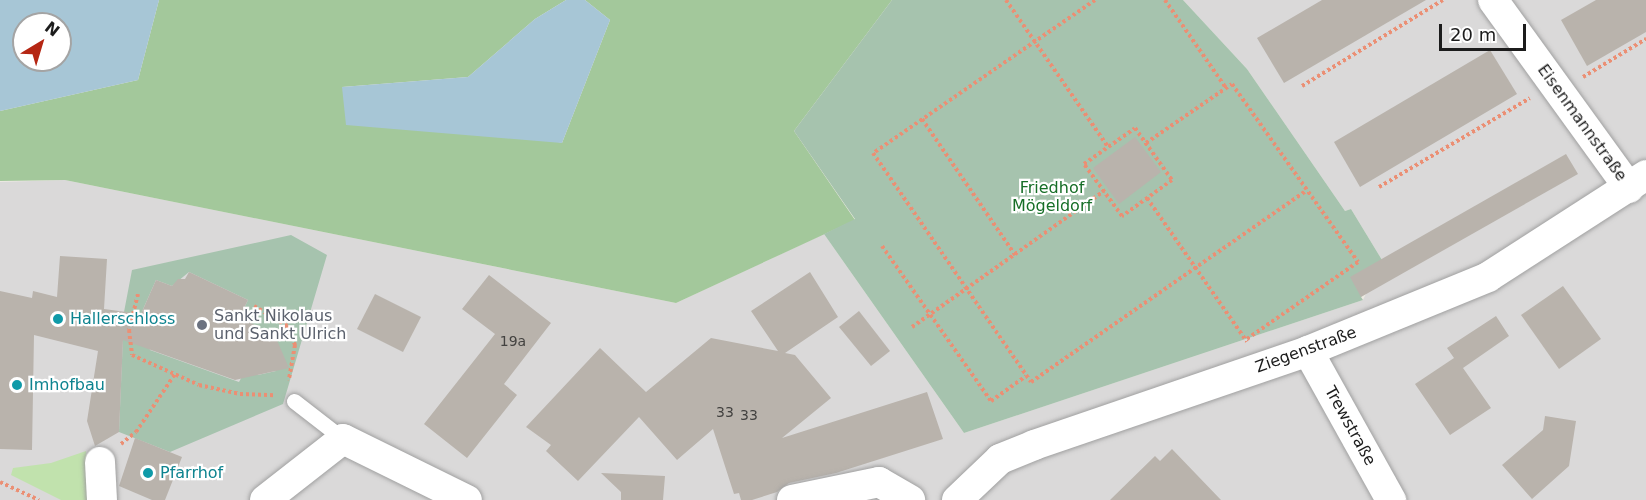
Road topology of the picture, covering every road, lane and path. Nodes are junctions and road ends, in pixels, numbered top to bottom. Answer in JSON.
{"nodes":[{"id":1,"x":1006,"y":0,"type":"edge"},
{"id":2,"x":1095,"y":0,"type":"edge"},
{"id":3,"x":1165,"y":0,"type":"edge"},
{"id":4,"x":1443,"y":0,"type":"edge"},
{"id":5,"x":1493,"y":0,"type":"edge"},
{"id":6,"x":1646,"y":39,"type":"edge"},
{"id":7,"x":1035,"y":41,"type":"junction"},
{"id":8,"x":1302,"y":86,"type":"dead end"},
{"id":9,"x":1556,"y":87,"type":"junction"},
{"id":10,"x":1226,"y":88,"type":"junction"},
{"id":11,"x":922,"y":119,"type":"junction"},
{"id":12,"x":1146,"y":143,"type":"junction"},
{"id":13,"x":1108,"y":147,"type":"junction"},
{"id":14,"x":1638,"y":181,"type":"edge"},
{"id":15,"x":1379,"y":187,"type":"dead end"},
{"id":16,"x":1306,"y":190,"type":"junction"},
{"id":17,"x":1104,"y":191,"type":"junction"},
{"id":18,"x":1147,"y":198,"type":"junction"},
{"id":19,"x":882,"y":246,"type":"dead end"},
{"id":20,"x":1015,"y":255,"type":"junction"},
{"id":21,"x":1196,"y":268,"type":"junction"},
{"id":22,"x":967,"y":289,"type":"junction"},
{"id":23,"x":138,"y":294,"type":"dead end"},
{"id":24,"x":254,"y":306,"type":"dead end"},
{"id":25,"x":931,"y":314,"type":"junction"},
{"id":26,"x":912,"y":327,"type":"dead end"},
{"id":27,"x":1246,"y":339,"type":"junction"},
{"id":28,"x":1308,"y":351,"type":"junction"},
{"id":29,"x":1256,"y":368,"type":"junction"},
{"id":30,"x":175,"y":374,"type":"junction"},
{"id":31,"x":1026,"y":376,"type":"junction"},
{"id":32,"x":290,"y":398,"type":"junction"},
{"id":33,"x":342,"y":439,"type":"junction"},
{"id":34,"x":100,"y":462,"type":"joint"},
{"id":35,"x":0,"y":482,"type":"edge"},
{"id":36,"x":39,"y":500,"type":"edge"},
{"id":37,"x":102,"y":500,"type":"edge"},
{"id":38,"x":265,"y":500,"type":"edge"},
{"id":39,"x":467,"y":500,"type":"edge"},
{"id":40,"x":792,"y":500,"type":"edge"},
{"id":41,"x":910,"y":500,"type":"edge"},
{"id":42,"x":957,"y":500,"type":"edge"},
{"id":43,"x":1391,"y":500,"type":"edge"}],
"edges":[{"from":1,"to":7,"type":"path"},
{"from":2,"to":7,"type":"path"},
{"from":3,"to":10,"type":"path"},
{"from":4,"to":8,"type":"path"},
{"from":5,"to":9,"type":"street","name":"Eisenmannstraße"},
{"from":6,"to":9,"type":"path"},
{"from":7,"to":11,"type":"path"},
{"from":7,"to":13,"type":"path"},
{"from":9,"to":14,"type":"street","name":"Eisenmannstraße"},
{"from":9,"to":15,"type":"path"},
{"from":10,"to":12,"type":"path"},
{"from":10,"to":16,"type":"path"},
{"from":11,"to":20,"type":"path"},
{"from":11,"to":22,"type":"path"},
{"from":12,"to":13,"type":"path"},
{"from":12,"to":18,"type":"path"},
{"from":13,"to":17,"type":"path"},
{"from":14,"to":28,"type":"street","name":"Ziegenstraße"},
{"from":16,"to":21,"type":"path"},
{"from":16,"to":27,"type":"path"},
{"from":17,"to":18,"type":"path"},
{"from":17,"to":20,"type":"path"},
{"from":18,"to":21,"type":"path"},
{"from":19,"to":25,"type":"path"},
{"from":20,"to":22,"type":"path"},
{"from":21,"to":27,"type":"path"},
{"from":21,"to":31,"type":"path"},
{"from":22,"to":25,"type":"path"},
{"from":22,"to":31,"type":"path"},
{"from":23,"to":30,"type":"path"},
{"from":24,"to":32,"type":"path"},
{"from":25,"to":26,"type":"path"},
{"from":25,"to":31,"type":"path"},
{"from":27,"to":29,"type":"path"},
{"from":28,"to":29,"type":"street","name":"Ziegenstraße"},
{"from":28,"to":43,"type":"street","name":"Trewstraße"},
{"from":29,"to":42,"type":"street","name":"Ziegenstraße"},
{"from":30,"to":32,"type":"path"},
{"from":30,"to":34,"type":"path"},
{"from":32,"to":33,"type":"lane"},
{"from":33,"to":38,"type":"street"},
{"from":33,"to":39,"type":"street"},
{"from":34,"to":37,"type":"street"},
{"from":35,"to":36,"type":"path"},
{"from":40,"to":41,"type":"street"}]}
